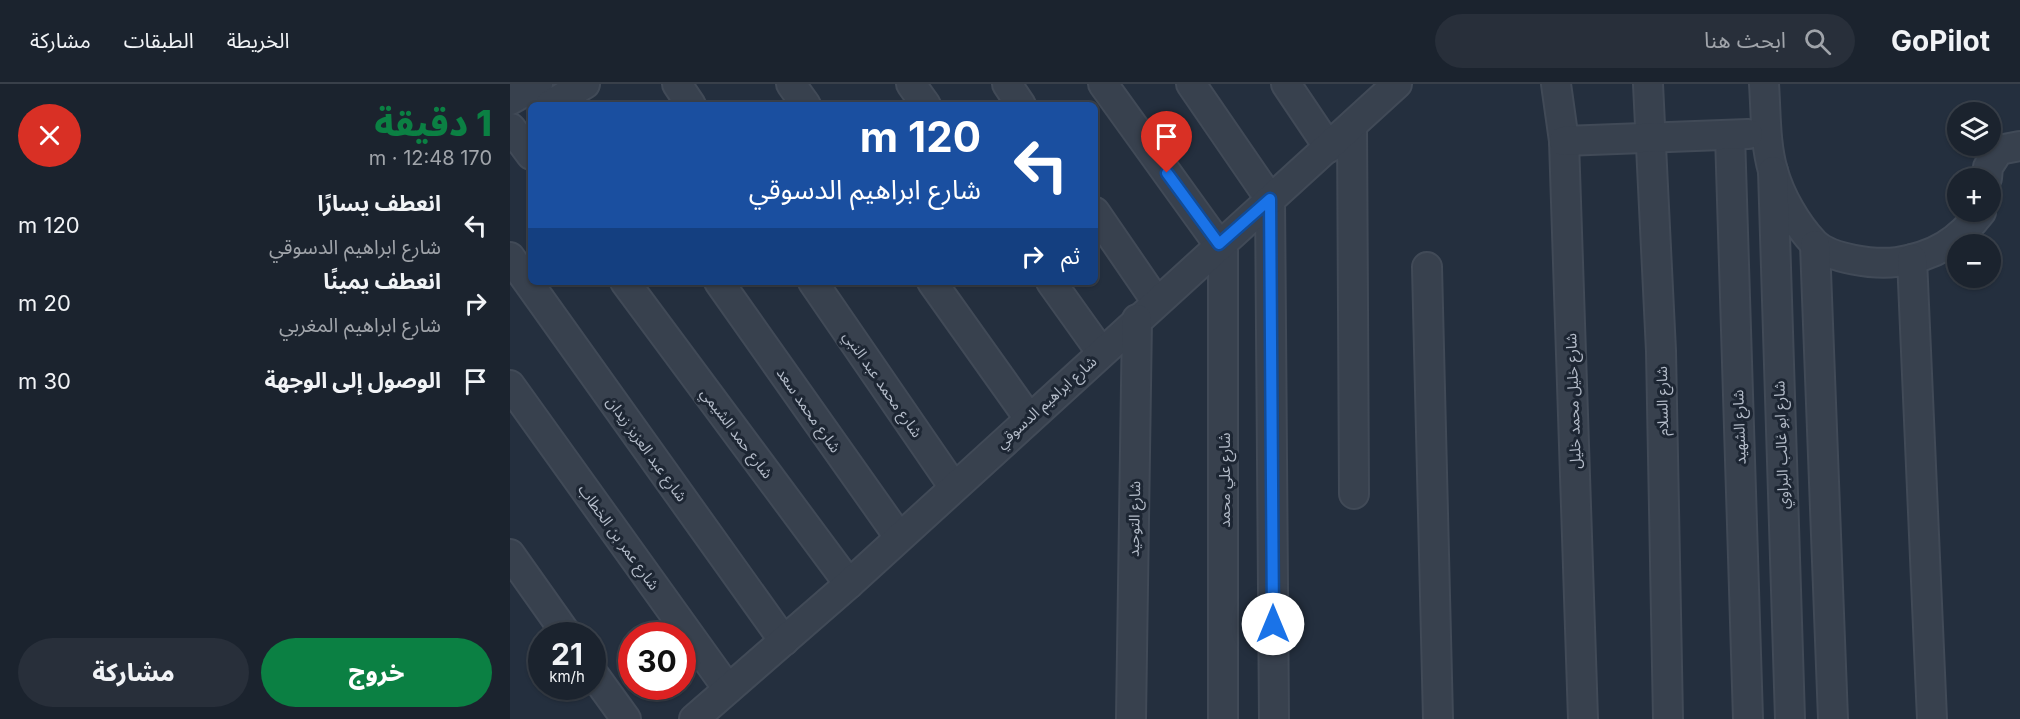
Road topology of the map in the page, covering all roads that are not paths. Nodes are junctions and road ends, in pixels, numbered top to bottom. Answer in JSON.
{"nodes":[{"id":1,"x":676,"y":84,"type":"edge"},
{"id":2,"x":791,"y":84,"type":"edge"},
{"id":3,"x":911,"y":84,"type":"edge"},
{"id":4,"x":1007,"y":84,"type":"edge"},
{"id":5,"x":1103,"y":84,"type":"edge"},
{"id":6,"x":1191,"y":84,"type":"edge"},
{"id":7,"x":1286,"y":84,"type":"edge"},
{"id":8,"x":1556,"y":84,"type":"edge"},
{"id":9,"x":1648,"y":84,"type":"edge"},
{"id":10,"x":1764,"y":84,"type":"edge"},
{"id":11,"x":1395,"y":85,"type":"edge"},
{"id":12,"x":587,"y":92,"type":"edge"},
{"id":13,"x":559,"y":102,"type":"edge"},
{"id":14,"x":689,"y":102,"type":"edge"},
{"id":15,"x":804,"y":102,"type":"edge"},
{"id":16,"x":924,"y":102,"type":"edge"},
{"id":17,"x":1019,"y":102,"type":"edge"},
{"id":18,"x":519,"y":105,"type":"edge"},
{"id":19,"x":1352,"y":126,"type":"junction"},
{"id":20,"x":1768,"y":132,"type":"junction"},
{"id":21,"x":1730,"y":135,"type":"junction"},
{"id":22,"x":1650,"y":140,"type":"junction"},
{"id":23,"x":1564,"y":141,"type":"junction"},
{"id":24,"x":528,"y":142,"type":"edge"},
{"id":25,"x":2020,"y":146,"type":"edge"},
{"id":26,"x":1329,"y":148,"type":"junction"},
{"id":27,"x":1988,"y":168,"type":"edge"},
{"id":28,"x":1773,"y":171,"type":"junction"},
{"id":29,"x":1270,"y":199,"type":"junction"},
{"id":30,"x":1098,"y":218,"type":"edge"},
{"id":31,"x":1973,"y":222,"type":"edge"},
{"id":32,"x":1221,"y":243,"type":"junction"},
{"id":33,"x":1815,"y":244,"type":"junction"},
{"id":34,"x":510,"y":257,"type":"edge"},
{"id":35,"x":1912,"y":259,"type":"junction"},
{"id":36,"x":1427,"y":267,"type":"dead end"},
{"id":37,"x":528,"y":282,"type":"edge"},
{"id":38,"x":530,"y":285,"type":"edge"},
{"id":39,"x":627,"y":285,"type":"edge"},
{"id":40,"x":721,"y":285,"type":"edge"},
{"id":41,"x":815,"y":285,"type":"edge"},
{"id":42,"x":934,"y":285,"type":"edge"},
{"id":43,"x":1054,"y":285,"type":"edge"},
{"id":44,"x":1147,"y":310,"type":"junction"},
{"id":45,"x":1101,"y":352,"type":"junction"},
{"id":46,"x":510,"y":385,"type":"edge"},
{"id":47,"x":1028,"y":417,"type":"junction"},
{"id":48,"x":953,"y":486,"type":"junction"},
{"id":49,"x":1354,"y":494,"type":"dead end"},
{"id":50,"x":899,"y":537,"type":"junction"},
{"id":51,"x":510,"y":554,"type":"edge"},
{"id":52,"x":849,"y":584,"type":"junction"},
{"id":53,"x":558,"y":622,"type":"edge"},
{"id":54,"x":784,"y":641,"type":"junction"},
{"id":55,"x":606,"y":691,"type":"edge"},
{"id":56,"x":723,"y":702,"type":"edge"},
{"id":57,"x":626,"y":719,"type":"edge"},
{"id":58,"x":694,"y":719,"type":"edge"},
{"id":59,"x":1131,"y":719,"type":"edge"},
{"id":60,"x":1223,"y":719,"type":"edge"},
{"id":61,"x":1274,"y":719,"type":"edge"},
{"id":62,"x":1438,"y":719,"type":"edge"},
{"id":63,"x":1583,"y":719,"type":"edge"},
{"id":64,"x":1668,"y":719,"type":"edge"},
{"id":65,"x":1748,"y":719,"type":"edge"},
{"id":66,"x":1790,"y":719,"type":"edge"},
{"id":67,"x":1833,"y":719,"type":"edge"},
{"id":68,"x":1932,"y":719,"type":"edge"}],
"edges":[{"from":1,"to":14,"type":"street"},
{"from":2,"to":15,"type":"street"},
{"from":3,"to":16,"type":"street"},
{"from":4,"to":17,"type":"street"},
{"from":5,"to":32,"type":"street"},
{"from":6,"to":29,"type":"street"},
{"from":7,"to":26,"type":"street"},
{"from":8,"to":23,"type":"street","name":"شارع خليل محمد خليل"},
{"from":9,"to":22,"type":"street","name":"شارع السلام"},
{"from":10,"to":20,"type":"street"},
{"from":11,"to":19,"type":"street","name":"شارع ابراهيم الدسوقي"},
{"from":12,"to":13,"type":"street"},
{"from":18,"to":24,"type":"street"},
{"from":19,"to":26,"type":"street","name":"شارع ابراهيم الدسوقي"},
{"from":19,"to":49,"type":"street"},
{"from":20,"to":21,"type":"street"},
{"from":20,"to":28,"type":"street"},
{"from":21,"to":22,"type":"street"},
{"from":21,"to":65,"type":"street","name":"شارع الشهيد"},
{"from":22,"to":23,"type":"street"},
{"from":22,"to":64,"type":"street","name":"شارع السلام"},
{"from":23,"to":63,"type":"street","name":"شارع خليل محمد خليل"},
{"from":25,"to":27,"type":"street"},
{"from":26,"to":29,"type":"street","name":"شارع ابراهيم الدسوقي"},
{"from":28,"to":33,"type":"street"},
{"from":28,"to":66,"type":"street","name":"شارع ابو غالب البراوي"},
{"from":29,"to":32,"type":"street","name":"شارع ابراهيم الدسوقي"},
{"from":29,"to":61,"type":"street"},
{"from":30,"to":44,"type":"street"},
{"from":31,"to":35,"type":"street"},
{"from":32,"to":44,"type":"street","name":"شارع ابراهيم الدسوقي"},
{"from":32,"to":60,"type":"street","name":"شارع علي محمد"},
{"from":33,"to":35,"type":"street"},
{"from":33,"to":67,"type":"street"},
{"from":34,"to":37,"type":"street","name":"شارع عبد العزيز زيدان"},
{"from":35,"to":68,"type":"street"},
{"from":36,"to":62,"type":"street"},
{"from":38,"to":54,"type":"street","name":"شارع عبد العزيز زيدان"},
{"from":39,"to":52,"type":"street","name":"شارع حمد الشيمي"},
{"from":40,"to":50,"type":"street","name":"شارع محمد سعد"},
{"from":41,"to":48,"type":"street","name":"شارع محمد عبد النبي"},
{"from":42,"to":47,"type":"street"},
{"from":43,"to":45,"type":"street"},
{"from":44,"to":45,"type":"street","name":"شارع ابراهيم الدسوقي"},
{"from":44,"to":59,"type":"street","name":"شارع التوحيد"},
{"from":45,"to":47,"type":"street","name":"شارع ابراهيم الدسوقي"},
{"from":46,"to":56,"type":"street","name":"شارع عمر بن الخطاب"},
{"from":47,"to":48,"type":"street","name":"شارع ابراهيم الدسوقي"},
{"from":48,"to":50,"type":"street","name":"شارع ابراهيم الدسوقي"},
{"from":50,"to":52,"type":"street","name":"شارع ابراهيم الدسوقي"},
{"from":51,"to":53,"type":"street"},
{"from":52,"to":54,"type":"street","name":"شارع ابراهيم الدسوقي"},
{"from":54,"to":56,"type":"street","name":"شارع ابراهيم الدسوقي"},
{"from":55,"to":57,"type":"street"},
{"from":56,"to":58,"type":"street","name":"شارع ابراهيم الدسوقي"}]}
